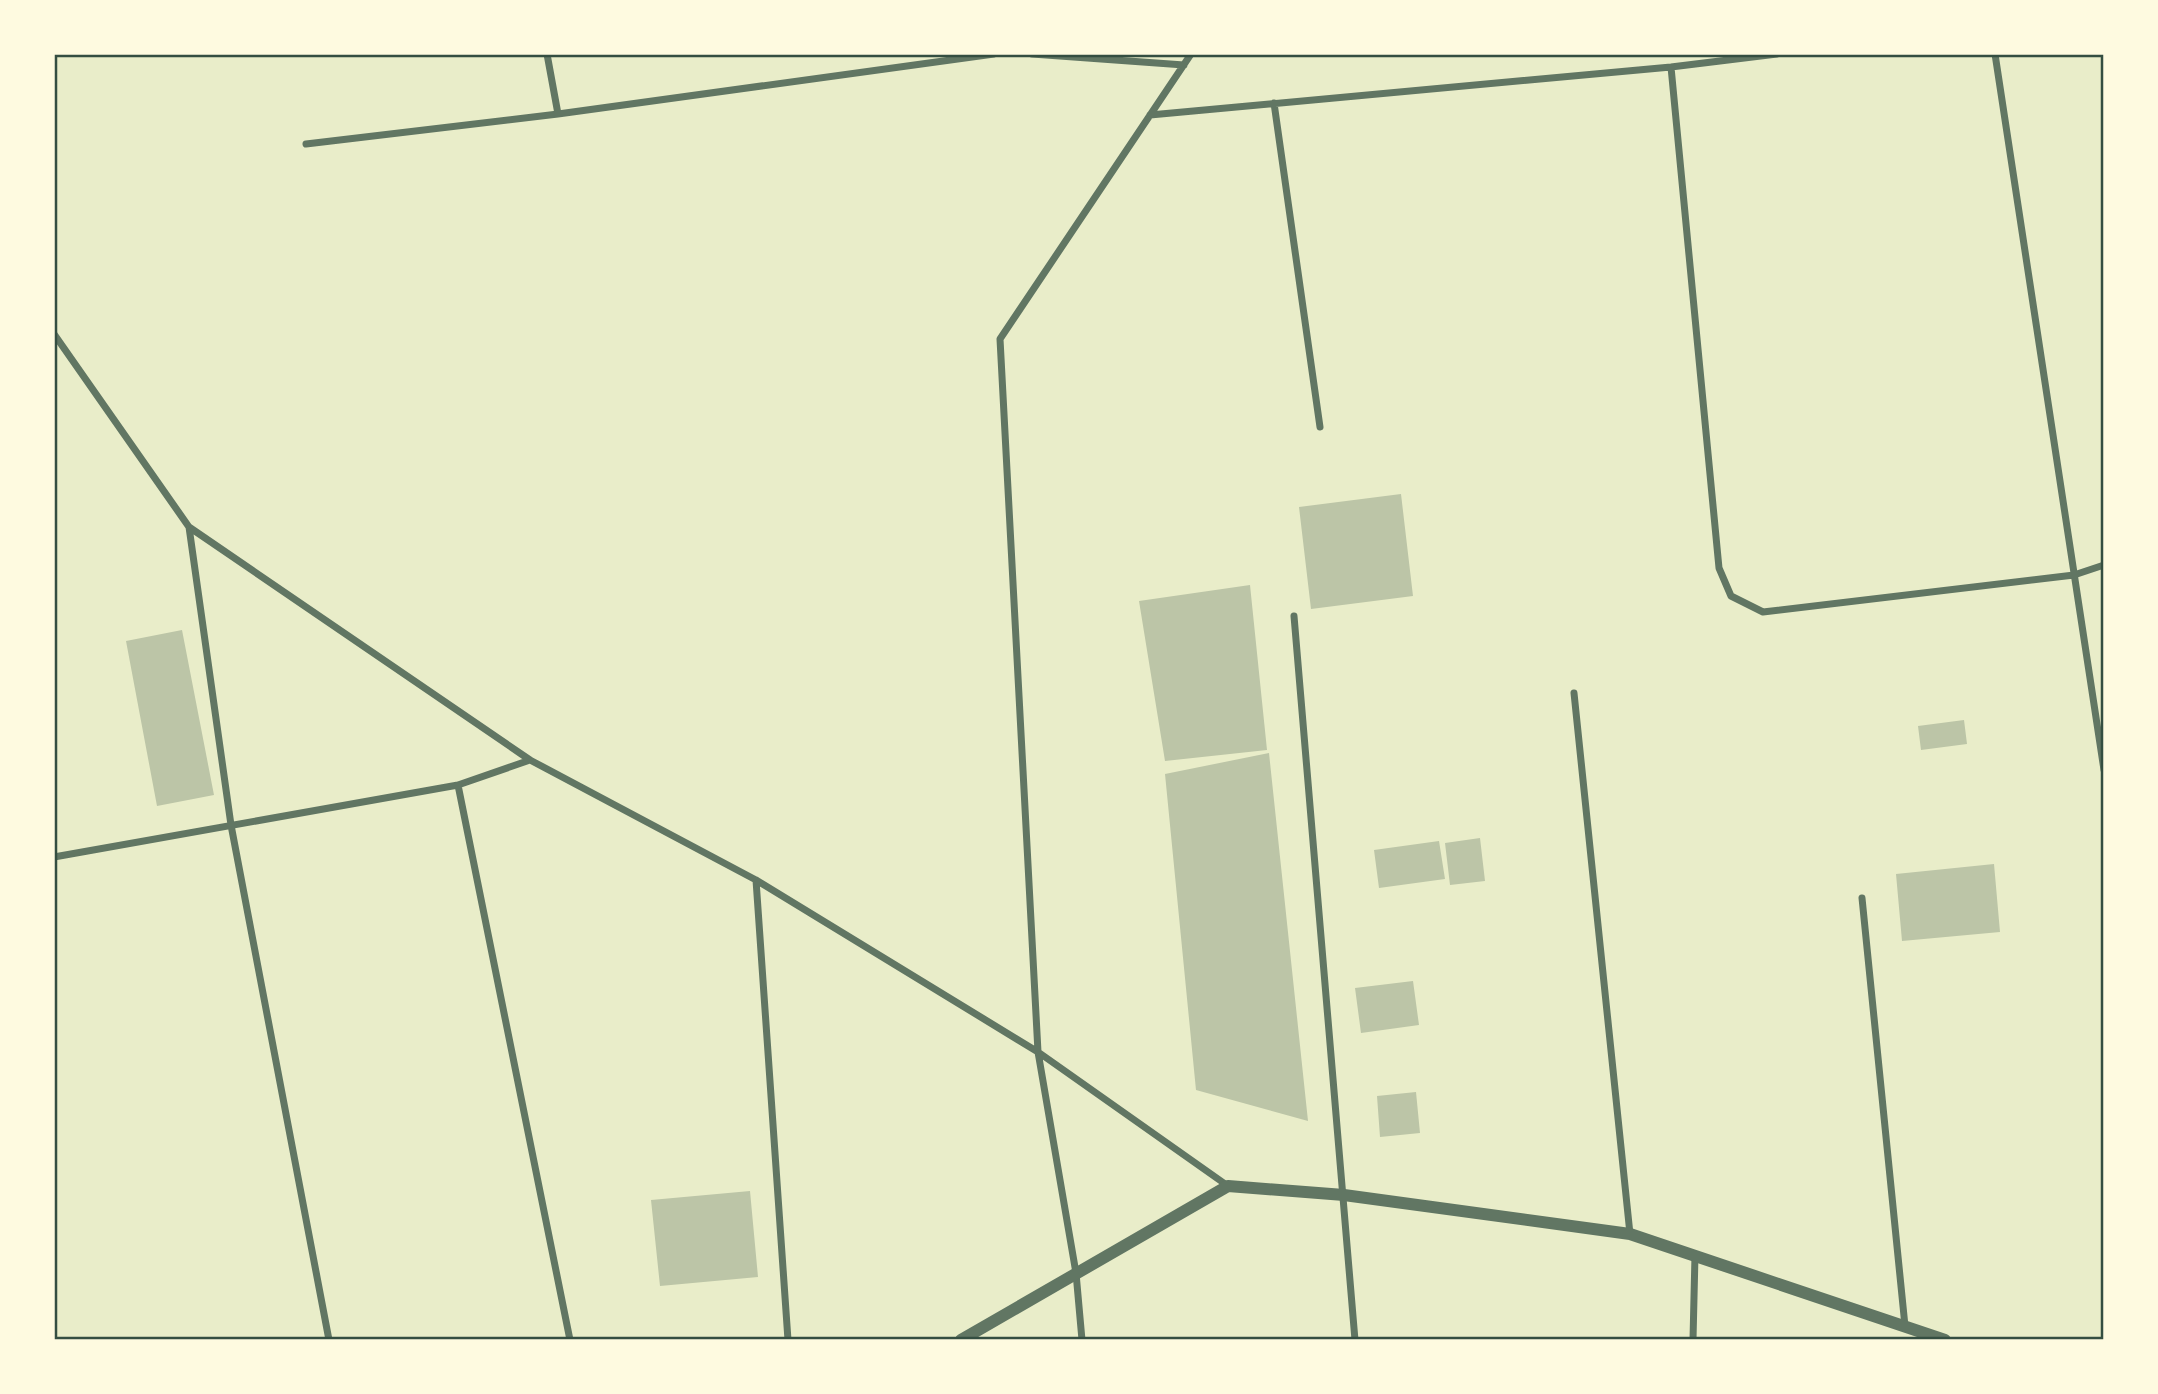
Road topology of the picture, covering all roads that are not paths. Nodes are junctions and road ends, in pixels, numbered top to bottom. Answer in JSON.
{"nodes":[{"id":1,"x":547,"y":54,"type":"edge"},
{"id":2,"x":994,"y":54,"type":"edge"},
{"id":3,"x":1032,"y":54,"type":"edge"},
{"id":4,"x":1191,"y":54,"type":"edge"},
{"id":5,"x":1777,"y":54,"type":"edge"},
{"id":6,"x":1995,"y":54,"type":"edge"},
{"id":7,"x":1184,"y":65,"type":"junction"},
{"id":8,"x":1671,"y":67,"type":"junction"},
{"id":9,"x":1274,"y":103,"type":"junction"},
{"id":10,"x":558,"y":114,"type":"junction"},
{"id":11,"x":1150,"y":115,"type":"junction"},
{"id":12,"x":306,"y":144,"type":"dead end"},
{"id":13,"x":54,"y":334,"type":"edge"},
{"id":14,"x":1320,"y":427,"type":"dead end"},
{"id":15,"x":189,"y":527,"type":"junction"},
{"id":16,"x":2104,"y":565,"type":"edge"},
{"id":17,"x":2074,"y":575,"type":"junction"},
{"id":18,"x":1294,"y":616,"type":"dead end"},
{"id":19,"x":1574,"y":693,"type":"dead end"},
{"id":20,"x":530,"y":760,"type":"junction"},
{"id":21,"x":2104,"y":770,"type":"edge"},
{"id":22,"x":458,"y":785,"type":"junction"},
{"id":23,"x":231,"y":825,"type":"junction"},
{"id":24,"x":54,"y":856,"type":"edge"},
{"id":25,"x":756,"y":880,"type":"junction"},
{"id":26,"x":1862,"y":898,"type":"dead end"},
{"id":27,"x":1038,"y":1052,"type":"junction"},
{"id":28,"x":1228,"y":1186,"type":"junction"},
{"id":29,"x":1344,"y":1195,"type":"junction"},
{"id":30,"x":1630,"y":1234,"type":"junction"},
{"id":31,"x":1695,"y":1255,"type":"junction"},
{"id":32,"x":1076,"y":1273,"type":"junction"},
{"id":33,"x":1905,"y":1326,"type":"junction"},
{"id":34,"x":330,"y":1340,"type":"edge"},
{"id":35,"x":570,"y":1340,"type":"edge"},
{"id":36,"x":788,"y":1340,"type":"edge"},
{"id":37,"x":961,"y":1340,"type":"edge"},
{"id":38,"x":1082,"y":1340,"type":"edge"},
{"id":39,"x":1356,"y":1340,"type":"edge"},
{"id":40,"x":1693,"y":1340,"type":"edge"},
{"id":41,"x":1945,"y":1340,"type":"edge"}],
"edges":[{"from":1,"to":10,"type":"street"},
{"from":2,"to":10,"type":"street"},
{"from":3,"to":7,"type":"street"},
{"from":4,"to":7,"type":"street"},
{"from":5,"to":8,"type":"street"},
{"from":6,"to":17,"type":"street"},
{"from":7,"to":11,"type":"street"},
{"from":8,"to":9,"type":"street"},
{"from":8,"to":17,"type":"street"},
{"from":9,"to":11,"type":"street"},
{"from":9,"to":14,"type":"street"},
{"from":10,"to":12,"type":"street"},
{"from":11,"to":27,"type":"street"},
{"from":13,"to":15,"type":"street"},
{"from":15,"to":20,"type":"street"},
{"from":15,"to":23,"type":"street"},
{"from":16,"to":17,"type":"street"},
{"from":17,"to":21,"type":"street"},
{"from":18,"to":29,"type":"street"},
{"from":19,"to":30,"type":"street"},
{"from":20,"to":22,"type":"street"},
{"from":20,"to":25,"type":"street"},
{"from":22,"to":23,"type":"street"},
{"from":22,"to":35,"type":"street"},
{"from":23,"to":24,"type":"street"},
{"from":23,"to":34,"type":"street"},
{"from":25,"to":27,"type":"street"},
{"from":25,"to":36,"type":"street"},
{"from":26,"to":33,"type":"street"},
{"from":27,"to":28,"type":"street"},
{"from":27,"to":32,"type":"street"},
{"from":28,"to":29,"type":"street"},
{"from":28,"to":32,"type":"street"},
{"from":29,"to":30,"type":"street"},
{"from":29,"to":39,"type":"street"},
{"from":30,"to":31,"type":"street"},
{"from":31,"to":33,"type":"street"},
{"from":31,"to":40,"type":"street"},
{"from":32,"to":37,"type":"street"},
{"from":32,"to":38,"type":"street"},
{"from":33,"to":41,"type":"street"}]}
